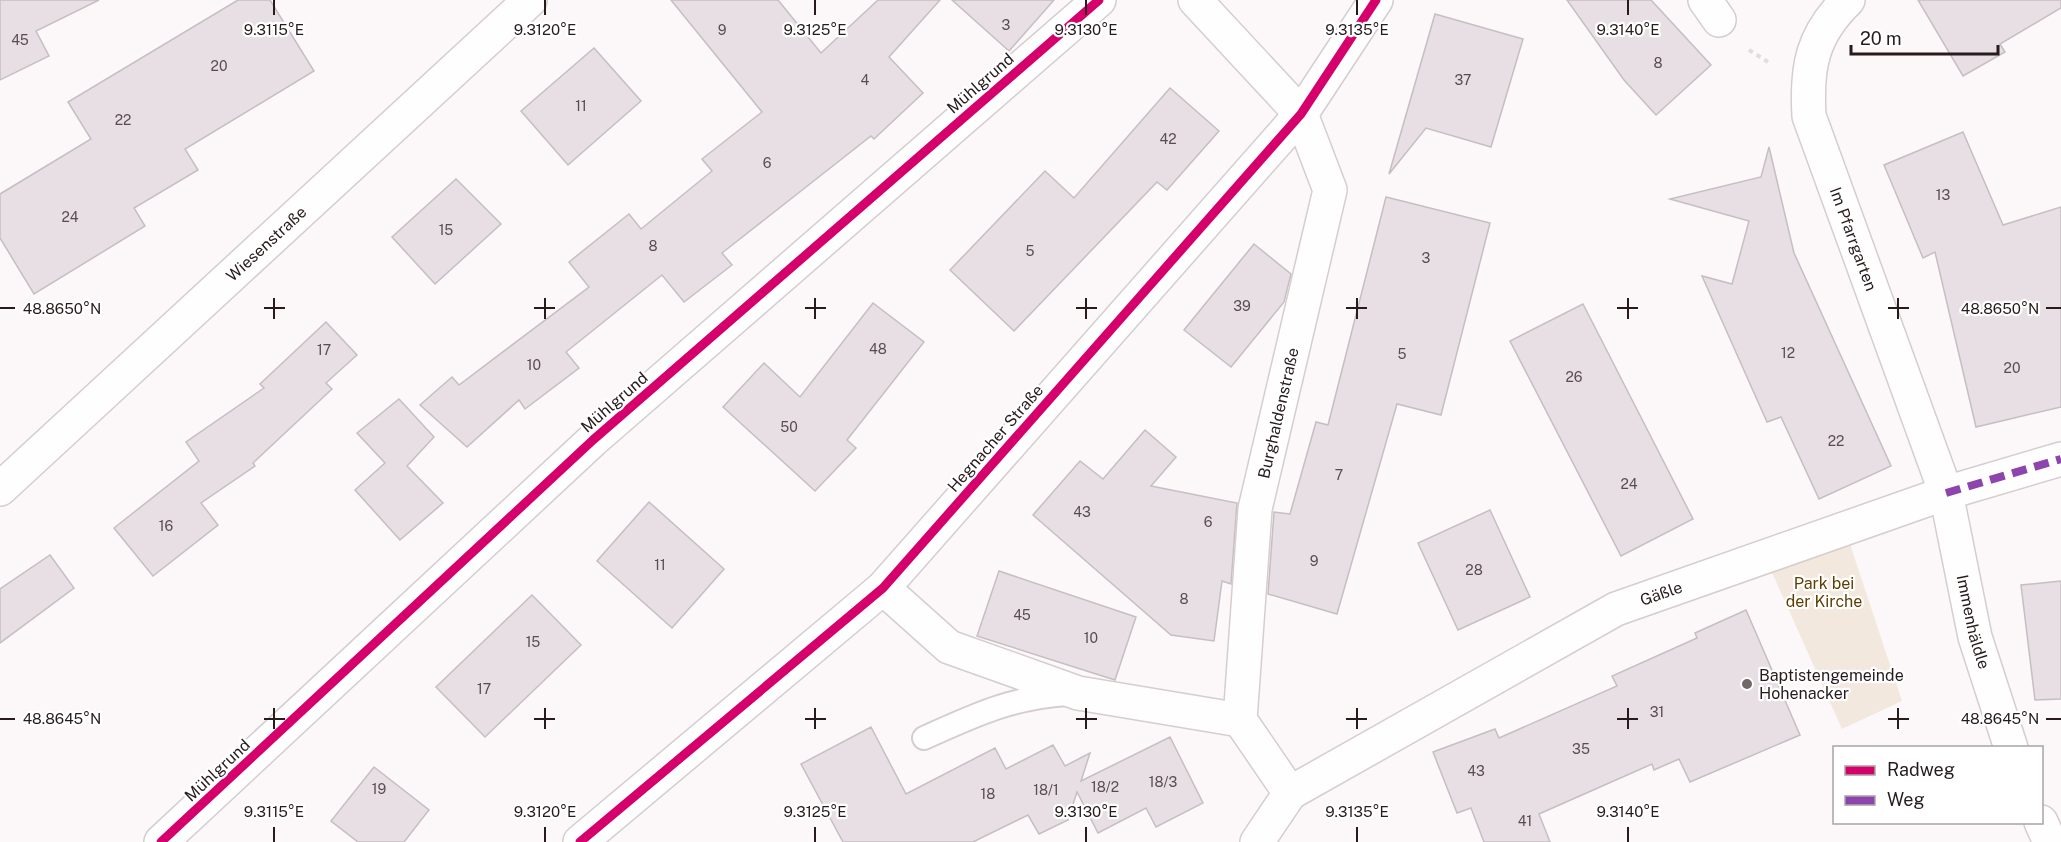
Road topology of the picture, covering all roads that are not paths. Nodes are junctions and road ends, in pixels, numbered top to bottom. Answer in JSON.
{"nodes":[{"id":1,"x":530,"y":0,"type":"edge"},
{"id":2,"x":1099,"y":0,"type":"edge"},
{"id":3,"x":1195,"y":0,"type":"edge"},
{"id":4,"x":1376,"y":0,"type":"edge"},
{"id":5,"x":1848,"y":0,"type":"edge"},
{"id":6,"x":1301,"y":114,"type":"junction"},
{"id":7,"x":2061,"y":459,"type":"edge"},
{"id":8,"x":0,"y":489,"type":"edge"},
{"id":9,"x":1946,"y":493,"type":"junction"},
{"id":10,"x":883,"y":588,"type":"junction"},
{"id":11,"x":1078,"y":693,"type":"junction"},
{"id":12,"x":1240,"y":720,"type":"junction"},
{"id":13,"x":924,"y":738,"type":"dead end"},
{"id":14,"x":2011,"y":746,"type":"edge"},
{"id":15,"x":1290,"y":793,"type":"junction"},
{"id":16,"x":2042,"y":824,"type":"edge"},
{"id":17,"x":161,"y":842,"type":"edge"},
{"id":18,"x":580,"y":842,"type":"edge"},
{"id":19,"x":1257,"y":842,"type":"edge"},
{"id":20,"x":2050,"y":842,"type":"edge"}],
"edges":[{"from":1,"to":8,"type":"street","name":"Wiesenstraße"},
{"from":2,"to":17,"type":"street","name":"Mühlgrund"},
{"from":3,"to":6,"type":"street"},
{"from":4,"to":6,"type":"street","name":"Hegnacher Straße"},
{"from":5,"to":9,"type":"street","name":"Im Pfarrgarten"},
{"from":6,"to":10,"type":"street","name":"Hegnacher Straße"},
{"from":6,"to":12,"type":"street","name":"Burghaldenstraße"},
{"from":7,"to":9,"type":"street","name":"Gäßle"},
{"from":9,"to":14,"type":"street","name":"Immenhäldle"},
{"from":9,"to":15,"type":"street","name":"Gäßle"},
{"from":10,"to":11,"type":"street"},
{"from":10,"to":18,"type":"street","name":"Hegnacher Straße"},
{"from":11,"to":12,"type":"street"},
{"from":11,"to":13,"type":"lane"},
{"from":12,"to":15,"type":"street"},
{"from":15,"to":19,"type":"street"},
{"from":16,"to":20,"type":"street"}]}
